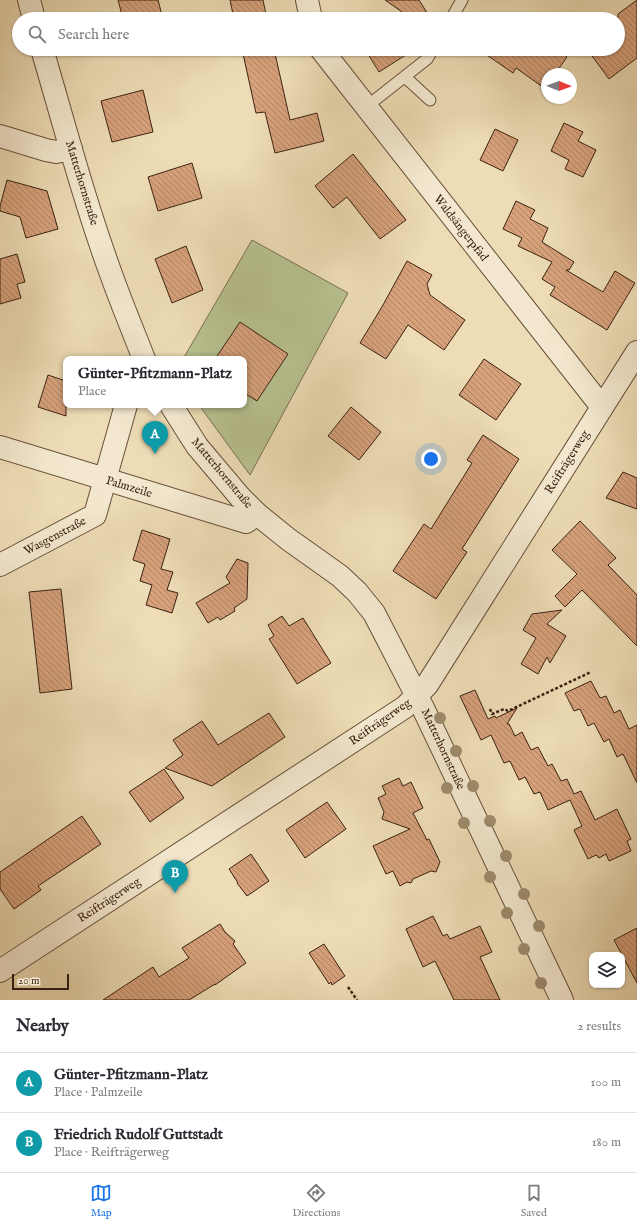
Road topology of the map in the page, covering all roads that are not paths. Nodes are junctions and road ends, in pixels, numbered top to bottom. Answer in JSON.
{"nodes":[{"id":1,"x":28,"y":0,"type":"edge"},
{"id":2,"x":307,"y":0,"type":"edge"},
{"id":3,"x":462,"y":0,"type":"edge"},
{"id":4,"x":32,"y":12,"type":"edge"},
{"id":5,"x":310,"y":12,"type":"edge"},
{"id":6,"x":455,"y":12,"type":"edge"},
{"id":7,"x":44,"y":56,"type":"edge"},
{"id":8,"x":326,"y":56,"type":"edge"},
{"id":9,"x":429,"y":56,"type":"edge"},
{"id":10,"x":405,"y":77,"type":"junction"},
{"id":11,"x":430,"y":100,"type":"dead end"},
{"id":12,"x":366,"y":107,"type":"junction"},
{"id":13,"x":0,"y":136,"type":"edge"},
{"id":14,"x":71,"y":149,"type":"junction"},
{"id":15,"x":637,"y":352,"type":"edge"},
{"id":16,"x":143,"y":356,"type":"edge"},
{"id":17,"x":602,"y":407,"type":"junction"},
{"id":18,"x":125,"y":408,"type":"edge"},
{"id":19,"x":173,"y":408,"type":"edge"},
{"id":20,"x":0,"y":447,"type":"edge"},
{"id":21,"x":104,"y":479,"type":"junction"},
{"id":22,"x":257,"y":514,"type":"junction"},
{"id":23,"x":0,"y":566,"type":"edge"},
{"id":24,"x":417,"y":695,"type":"junction"},
{"id":25,"x":0,"y":971,"type":"edge"},
{"id":26,"x":562,"y":1000,"type":"edge"}],
"edges":[{"from":1,"to":4,"type":"street"},
{"from":2,"to":5,"type":"street"},
{"from":3,"to":6,"type":"lane"},
{"from":7,"to":14,"type":"street","name":"Matterhornstraße"},
{"from":8,"to":12,"type":"street","name":"Waldsängerpfad"},
{"from":9,"to":10,"type":"lane"},
{"from":10,"to":11,"type":"lane"},
{"from":10,"to":12,"type":"lane"},
{"from":12,"to":17,"type":"street","name":"Waldsängerpfad"},
{"from":13,"to":14,"type":"street"},
{"from":14,"to":16,"type":"street","name":"Matterhornstraße"},
{"from":15,"to":17,"type":"street","name":"Reifträgerweg"},
{"from":17,"to":24,"type":"street","name":"Reifträgerweg"},
{"from":18,"to":21,"type":"street","name":"Wasgenstraße"},
{"from":19,"to":22,"type":"street","name":"Matterhornstraße"},
{"from":20,"to":21,"type":"street","name":"Palmzeile"},
{"from":21,"to":22,"type":"street","name":"Palmzeile"},
{"from":21,"to":23,"type":"street","name":"Wasgenstraße"},
{"from":22,"to":24,"type":"street","name":"Matterhornstraße"},
{"from":24,"to":25,"type":"street","name":"Reifträgerweg"},
{"from":24,"to":26,"type":"street","name":"Matterhornstraße"}]}
